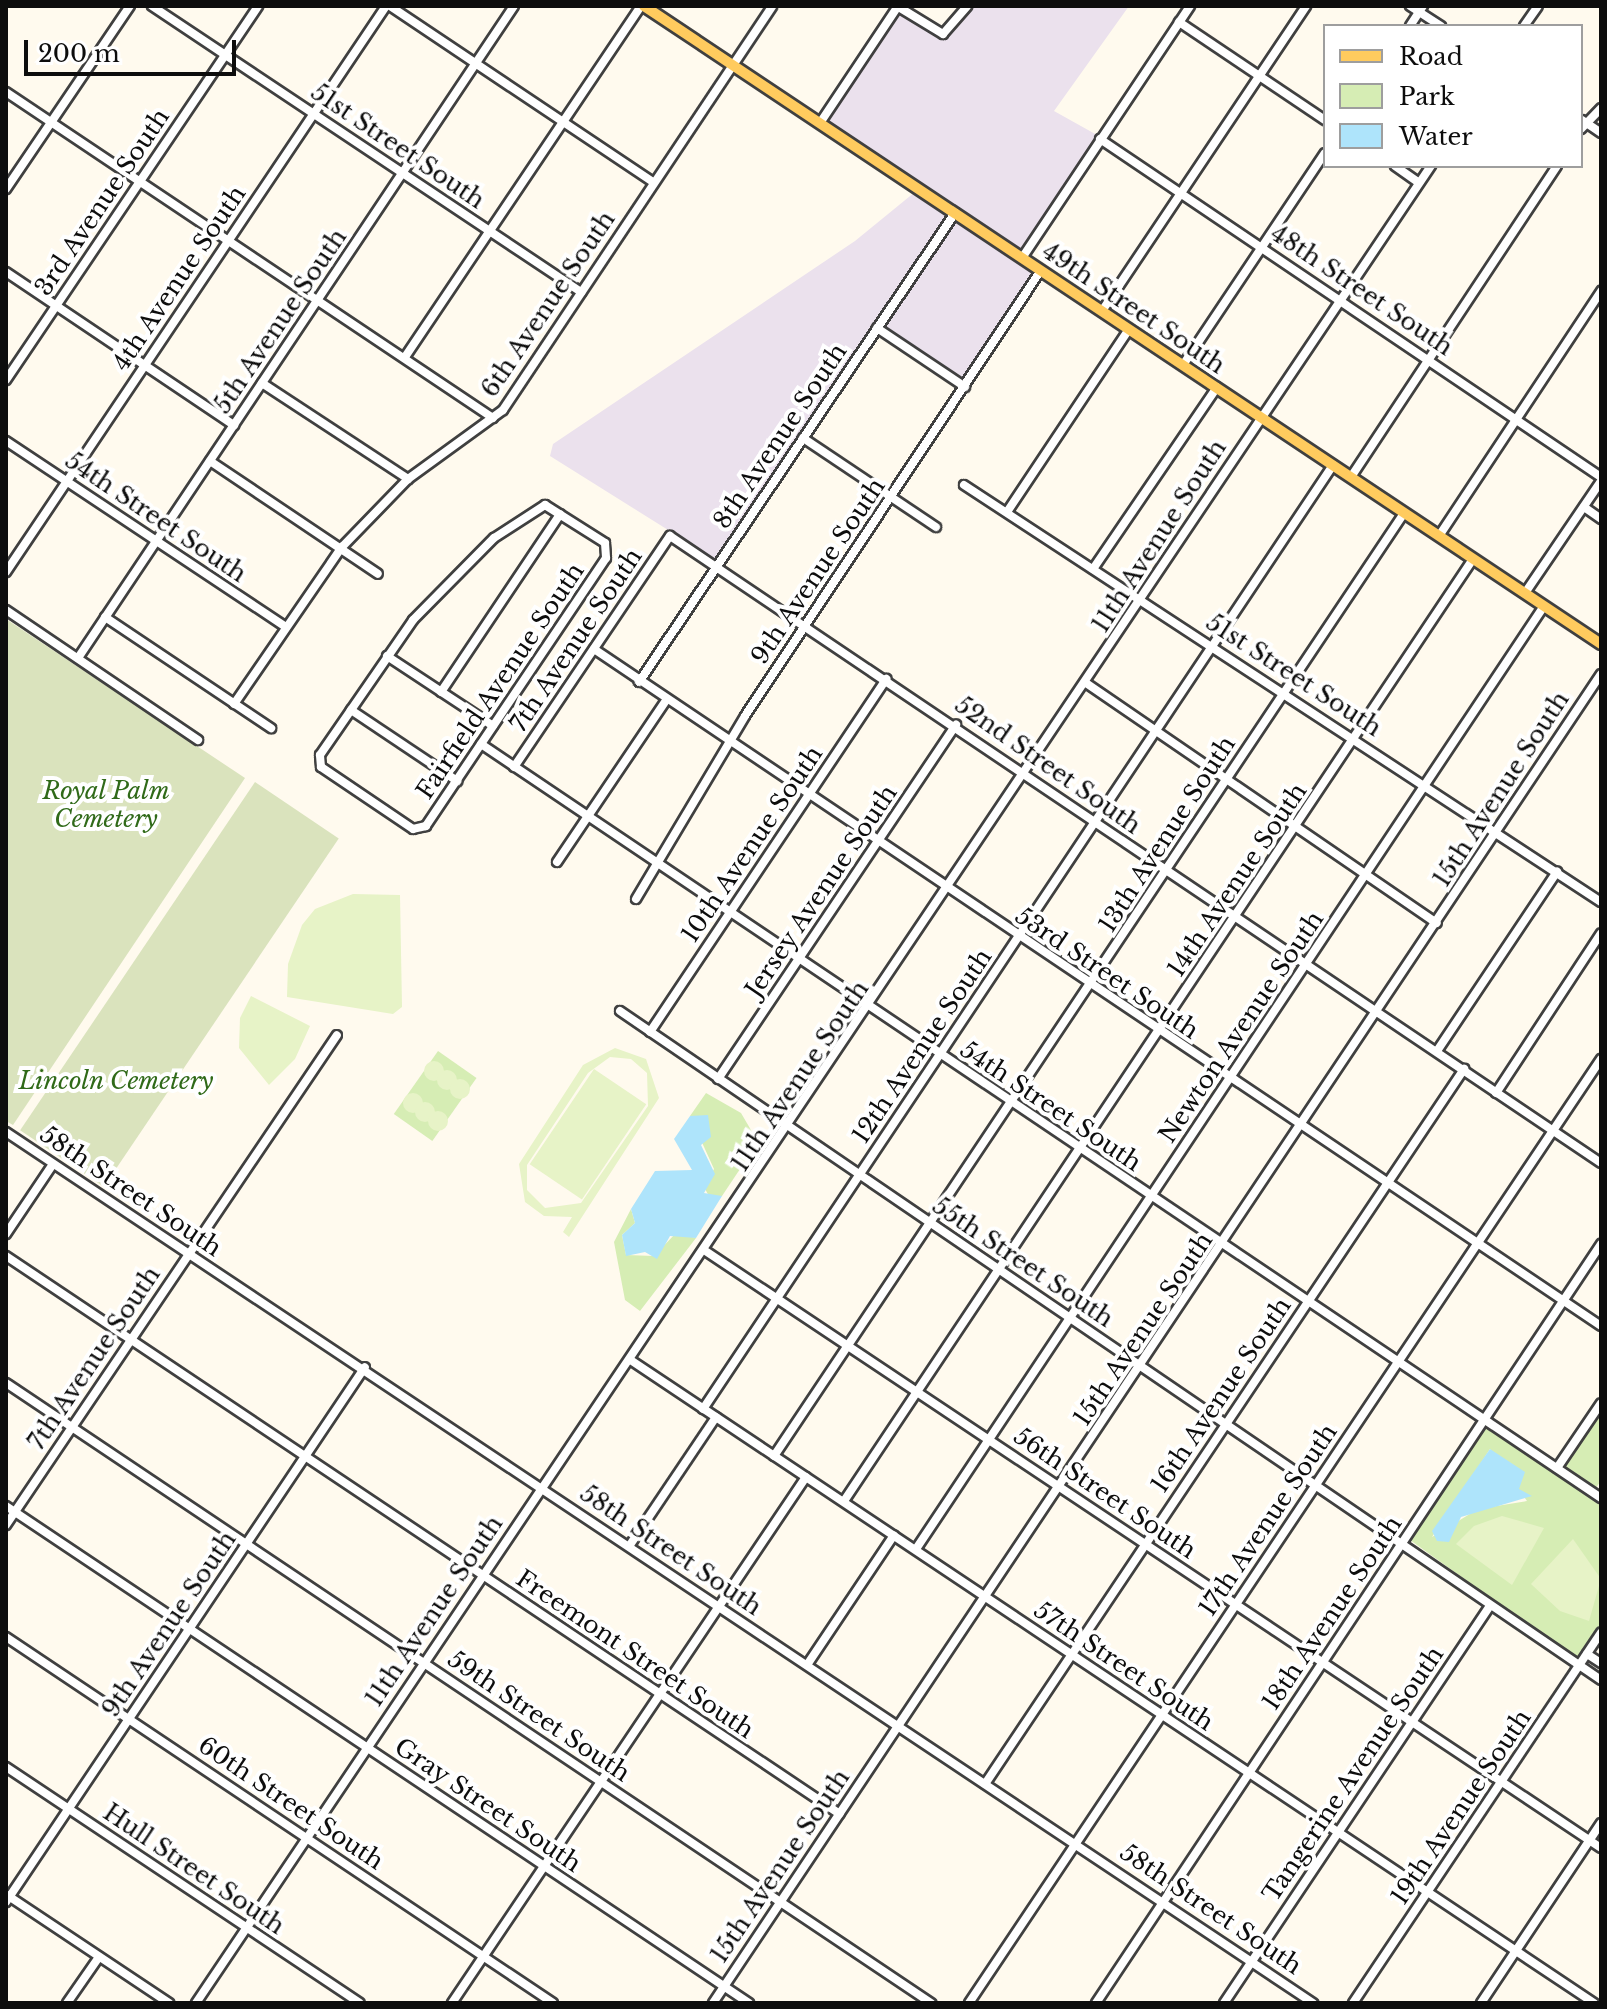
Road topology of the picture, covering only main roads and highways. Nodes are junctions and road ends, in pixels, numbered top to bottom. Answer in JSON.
{"nodes":[{"id":1,"x":643,"y":6,"type":"edge"},
{"id":2,"x":1601,"y":644,"type":"edge"}],
"edges":[{"from":1,"to":2,"type":"main road","name":"49th Street South"}]}
